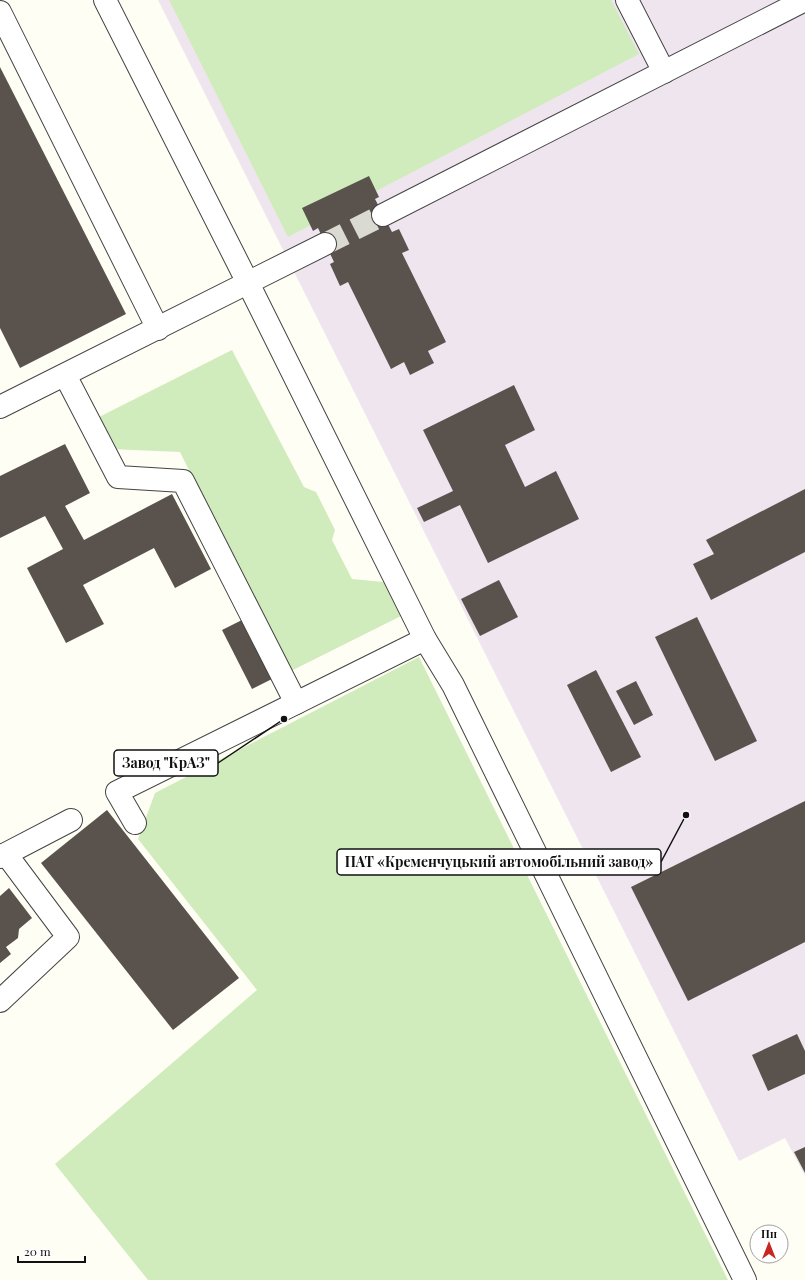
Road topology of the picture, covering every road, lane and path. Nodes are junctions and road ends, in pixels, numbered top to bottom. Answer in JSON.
{"nodes":[{"id":1,"x":106,"y":0,"type":"edge"},
{"id":2,"x":627,"y":0,"type":"edge"},
{"id":3,"x":805,"y":0,"type":"edge"},
{"id":4,"x":0,"y":12,"type":"edge"},
{"id":5,"x":664,"y":72,"type":"junction"},
{"id":6,"x":383,"y":215,"type":"tunnel mouth"},
{"id":7,"x":325,"y":244,"type":"tunnel mouth"},
{"id":8,"x":248,"y":283,"type":"junction"},
{"id":9,"x":158,"y":328,"type":"junction"},
{"id":10,"x":65,"y":375,"type":"junction"},
{"id":11,"x":0,"y":407,"type":"edge"},
{"id":12,"x":425,"y":638,"type":"junction"},
{"id":13,"x":296,"y":702,"type":"junction"},
{"id":14,"x":71,"y":820,"type":"dead end"},
{"id":15,"x":135,"y":823,"type":"dead end"},
{"id":16,"x":3,"y":855,"type":"edge"},
{"id":17,"x":0,"y":1000,"type":"edge"},
{"id":18,"x":745,"y":1280,"type":"edge"}],
"edges":[{"from":1,"to":8,"type":"street"},
{"from":2,"to":5,"type":"street"},
{"from":3,"to":5,"type":"street"},
{"from":4,"to":9,"type":"street"},
{"from":5,"to":6,"type":"street"},
{"from":7,"to":8,"type":"street"},
{"from":8,"to":9,"type":"street"},
{"from":8,"to":12,"type":"street"},
{"from":9,"to":10,"type":"street"},
{"from":10,"to":11,"type":"street"},
{"from":10,"to":13,"type":"street"},
{"from":12,"to":13,"type":"street"},
{"from":12,"to":18,"type":"street"},
{"from":13,"to":15,"type":"street"},
{"from":14,"to":16,"type":"street"},
{"from":16,"to":17,"type":"street"}]}
